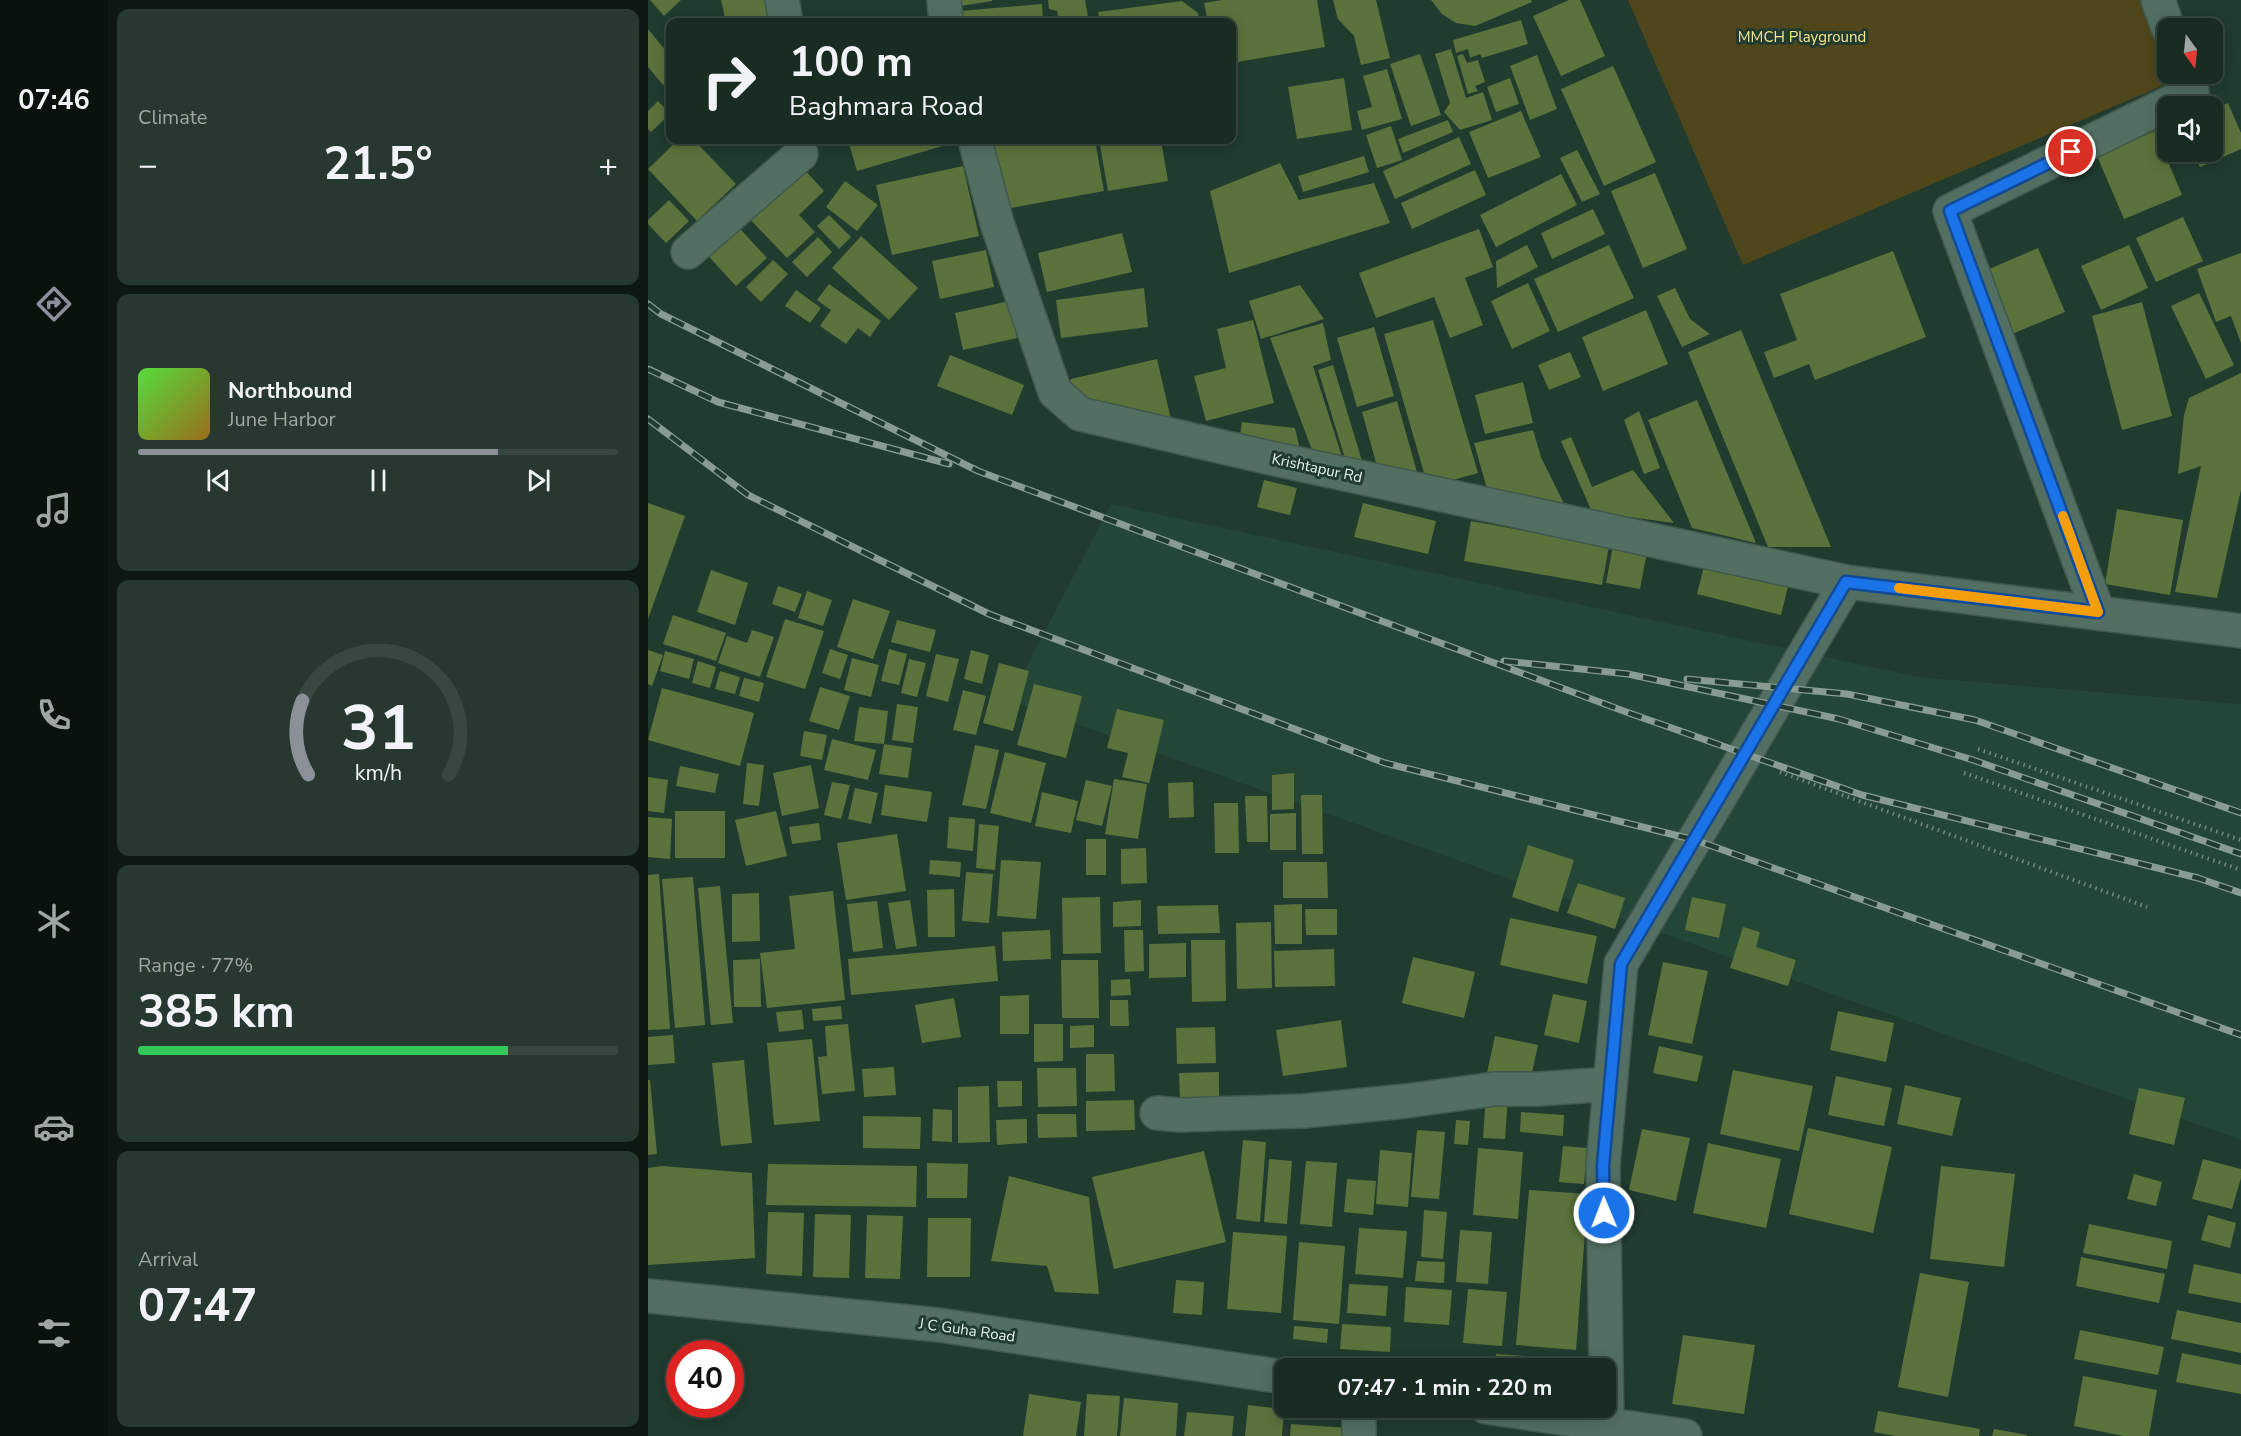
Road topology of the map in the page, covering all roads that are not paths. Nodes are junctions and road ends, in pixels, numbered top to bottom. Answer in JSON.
{"nodes":[{"id":1,"x":782,"y":0,"type":"edge"},
{"id":2,"x":944,"y":0,"type":"edge"},
{"id":3,"x":2158,"y":0,"type":"edge"},
{"id":4,"x":785,"y":18,"type":"edge"},
{"id":5,"x":946,"y":18,"type":"edge"},
{"id":6,"x":2164,"y":18,"type":"edge"},
{"id":7,"x":2189,"y":84,"type":"edge"},
{"id":8,"x":807,"y":144,"type":"edge"},
{"id":9,"x":976,"y":144,"type":"edge"},
{"id":10,"x":688,"y":252,"type":"dead end"},
{"id":11,"x":1846,"y":582,"type":"junction"},
{"id":12,"x":2098,"y":612,"type":"junction"},
{"id":13,"x":2241,"y":632,"type":"edge"},
{"id":14,"x":1610,"y":1084,"type":"junction"},
{"id":15,"x":1156,"y":1113,"type":"dead end"},
{"id":16,"x":648,"y":1296,"type":"edge"},
{"id":17,"x":1274,"y":1375,"type":"edge"},
{"id":18,"x":1359,"y":1418,"type":"edge"},
{"id":19,"x":1560,"y":1418,"type":"edge"},
{"id":20,"x":1607,"y":1425,"type":"junction"},
{"id":21,"x":1359,"y":1436,"type":"edge"},
{"id":22,"x":1685,"y":1436,"type":"edge"}],
"edges":[{"from":1,"to":4,"type":"street"},
{"from":2,"to":5,"type":"street"},
{"from":3,"to":6,"type":"street"},
{"from":7,"to":12,"type":"street"},
{"from":8,"to":10,"type":"street"},
{"from":9,"to":11,"type":"street","name":"Krishtapur Rd"},
{"from":11,"to":12,"type":"street","name":"Krishtapur Rd"},
{"from":11,"to":14,"type":"street"},
{"from":12,"to":13,"type":"street","name":"Krishtapur Rd"},
{"from":14,"to":15,"type":"street"},
{"from":14,"to":20,"type":"street"},
{"from":16,"to":17,"type":"street","name":"J C Guha Road"},
{"from":18,"to":21,"type":"street"},
{"from":19,"to":20,"type":"street"},
{"from":20,"to":22,"type":"street"}]}
